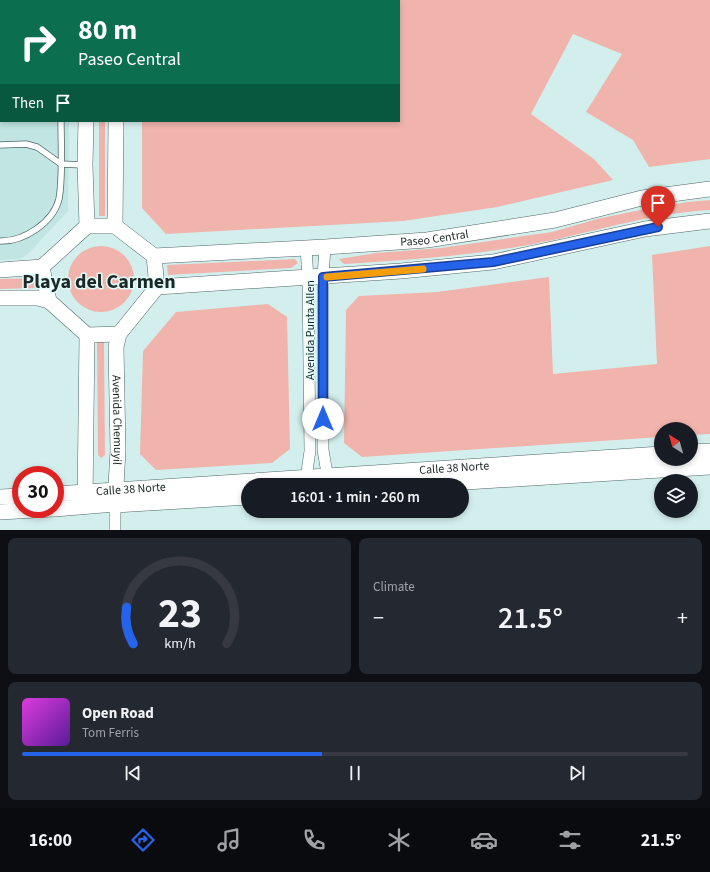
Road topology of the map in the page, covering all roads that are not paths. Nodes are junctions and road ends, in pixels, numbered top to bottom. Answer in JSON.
{"nodes":[{"id":1,"x":62,"y":122,"type":"edge"},
{"id":2,"x":86,"y":122,"type":"edge"},
{"id":3,"x":116,"y":122,"type":"edge"},
{"id":4,"x":0,"y":145,"type":"edge"},
{"id":5,"x":61,"y":164,"type":"junction"},
{"id":6,"x":85,"y":165,"type":"junction"},
{"id":7,"x":710,"y":189,"type":"edge"},
{"id":8,"x":710,"y":221,"type":"edge"},
{"id":9,"x":87,"y":226,"type":"junction"},
{"id":10,"x":115,"y":226,"type":"junction"},
{"id":11,"x":0,"y":241,"type":"edge"},
{"id":12,"x":325,"y":247,"type":"junction"},
{"id":13,"x":306,"y":248,"type":"junction"},
{"id":14,"x":154,"y":256,"type":"junction"},
{"id":15,"x":42,"y":267,"type":"junction"},
{"id":16,"x":0,"y":270,"type":"edge"},
{"id":17,"x":316,"y":277,"type":"junction"},
{"id":18,"x":157,"y":287,"type":"junction"},
{"id":19,"x":0,"y":298,"type":"edge"},
{"id":20,"x":49,"y":301,"type":"junction"},
{"id":21,"x":119,"y":334,"type":"junction"},
{"id":22,"x":87,"y":335,"type":"junction"},
{"id":23,"x":710,"y":451,"type":"edge"},
{"id":24,"x":698,"y":452,"type":"edge"},
{"id":25,"x":654,"y":455,"type":"edge"},
{"id":26,"x":710,"y":466,"type":"edge"},
{"id":27,"x":305,"y":478,"type":"edge"},
{"id":28,"x":328,"y":478,"type":"edge"},
{"id":29,"x":366,"y":478,"type":"edge"},
{"id":30,"x":469,"y":481,"type":"edge"},
{"id":31,"x":241,"y":487,"type":"edge"},
{"id":32,"x":12,"y":496,"type":"edge"},
{"id":33,"x":64,"y":496,"type":"edge"},
{"id":34,"x":241,"y":496,"type":"edge"},
{"id":35,"x":0,"y":497,"type":"edge"},
{"id":36,"x":116,"y":497,"type":"junction"},
{"id":37,"x":85,"y":499,"type":"junction"},
{"id":38,"x":64,"y":506,"type":"edge"},
{"id":39,"x":12,"y":511,"type":"edge"},
{"id":40,"x":0,"y":512,"type":"edge"},
{"id":41,"x":115,"y":530,"type":"edge"}],
"edges":[{"from":1,"to":5,"type":"lane"},
{"from":2,"to":6,"type":"main road"},
{"from":3,"to":10,"type":"main road"},
{"from":4,"to":5,"type":"lane"},
{"from":5,"to":6,"type":"lane"},
{"from":5,"to":11,"type":"lane"},
{"from":6,"to":9,"type":"main road"},
{"from":7,"to":12,"type":"main road","name":"Paseo Central"},
{"from":8,"to":17,"type":"main road"},
{"from":9,"to":10,"type":"main road"},
{"from":9,"to":15,"type":"main road"},
{"from":10,"to":14,"type":"main road"},
{"from":12,"to":13,"type":"main road","name":"Paseo Central"},
{"from":12,"to":17,"type":"street","name":"Avenida Punta Allen"},
{"from":13,"to":14,"type":"main road","name":"Paseo Central"},
{"from":13,"to":17,"type":"street","name":"Avenida Punta Allen"},
{"from":14,"to":18,"type":"main road"},
{"from":15,"to":16,"type":"main road"},
{"from":15,"to":20,"type":"main road"},
{"from":17,"to":18,"type":"main road"},
{"from":17,"to":27,"type":"street","name":"Avenida Punta Allen"},
{"from":17,"to":28,"type":"street","name":"Avenida Punta Allen"},
{"from":18,"to":21,"type":"main road"},
{"from":19,"to":20,"type":"main road"},
{"from":20,"to":22,"type":"main road"},
{"from":21,"to":22,"type":"main road"},
{"from":21,"to":36,"type":"main road","name":"Avenida Chemuyil"},
{"from":22,"to":37,"type":"main road"},
{"from":23,"to":24,"type":"main road"},
{"from":25,"to":29,"type":"main road","name":"Calle 38 Norte"},
{"from":26,"to":30,"type":"main road","name":"Calle 38 Norte"},
{"from":31,"to":36,"type":"main road","name":"Calle 38 Norte"},
{"from":32,"to":35,"type":"main road"},
{"from":33,"to":37,"type":"main road","name":"Calle 38 Norte"},
{"from":34,"to":36,"type":"main road","name":"Calle 38 Norte"},
{"from":36,"to":37,"type":"main road","name":"Calle 38 Norte"},
{"from":36,"to":41,"type":"street","name":"Avenida Chemuyil"},
{"from":37,"to":38,"type":"main road","name":"Calle 38 Norte"},
{"from":39,"to":40,"type":"main road","name":"Calle 38 Norte"}]}
